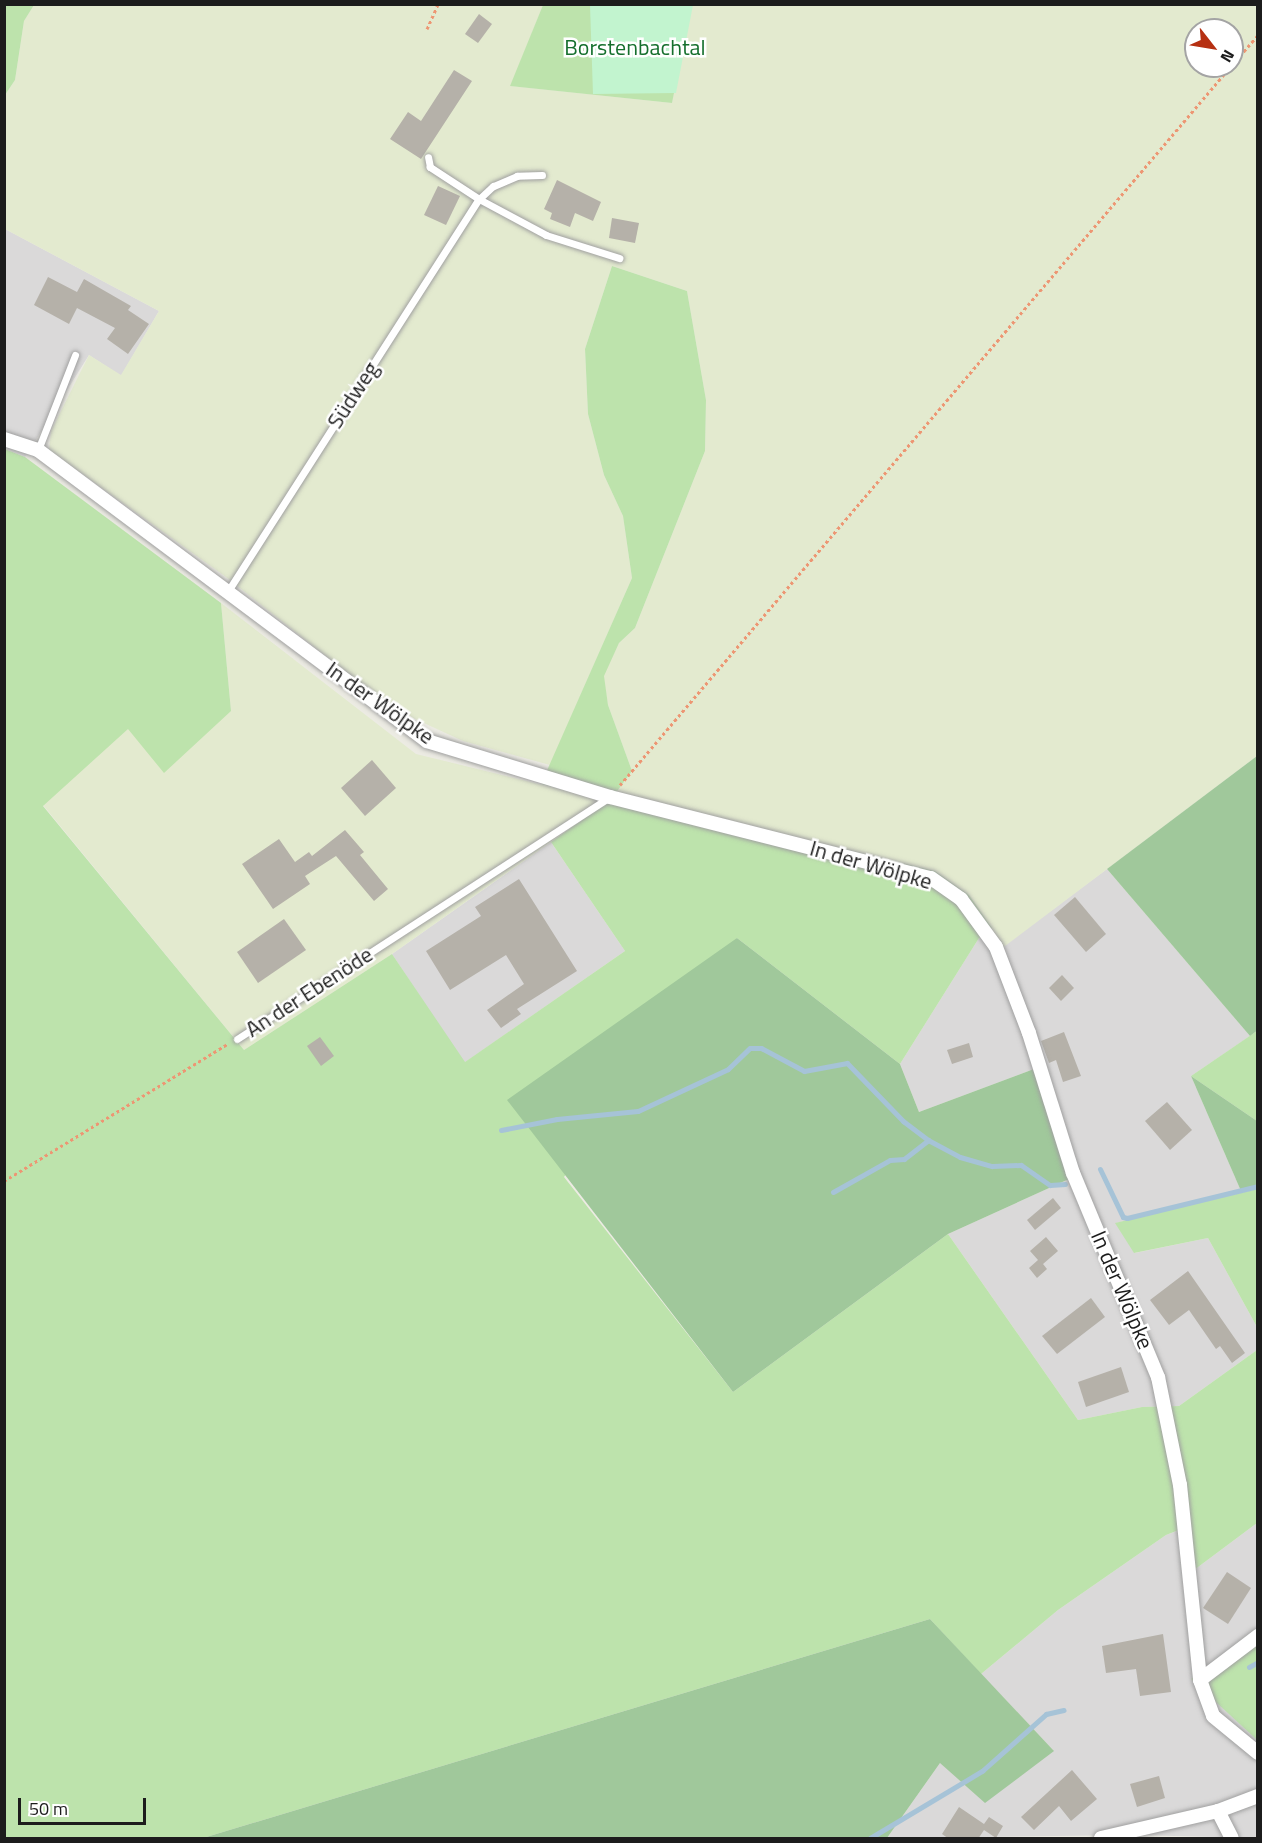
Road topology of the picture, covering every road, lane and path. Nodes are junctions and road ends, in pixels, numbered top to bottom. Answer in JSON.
{"nodes":[{"id":1,"x":438,"y":4,"type":"edge"},
{"id":2,"x":427,"y":29,"type":"dead end"},
{"id":3,"x":1257,"y":35,"type":"edge"},
{"id":4,"x":1244,"y":50,"type":"edge"},
{"id":5,"x":1220,"y":78,"type":"edge"},
{"id":6,"x":428,"y":157,"type":"dead end"},
{"id":7,"x":542,"y":175,"type":"dead end"},
{"id":8,"x":479,"y":200,"type":"junction"},
{"id":9,"x":619,"y":258,"type":"dead end"},
{"id":10,"x":75,"y":355,"type":"dead end"},
{"id":11,"x":4,"y":439,"type":"edge"},
{"id":12,"x":38,"y":450,"type":"junction"},
{"id":13,"x":228,"y":591,"type":"junction"},
{"id":14,"x":610,"y":797,"type":"junction"},
{"id":15,"x":237,"y":1039,"type":"joint"},
{"id":16,"x":4,"y":1181,"type":"edge"},
{"id":17,"x":1257,"y":1636,"type":"edge"},
{"id":18,"x":1200,"y":1680,"type":"junction"},
{"id":19,"x":1257,"y":1753,"type":"edge"},
{"id":20,"x":1257,"y":1796,"type":"edge"},
{"id":21,"x":1218,"y":1811,"type":"junction"},
{"id":22,"x":1101,"y":1839,"type":"edge"},
{"id":23,"x":1232,"y":1839,"type":"edge"}],
"edges":[{"from":1,"to":2,"type":"path"},
{"from":3,"to":4,"type":"path"},
{"from":5,"to":14,"type":"path"},
{"from":6,"to":8,"type":"lane"},
{"from":7,"to":8,"type":"lane","name":"Südweg"},
{"from":8,"to":9,"type":"lane"},
{"from":8,"to":13,"type":"lane","name":"Südweg"},
{"from":10,"to":12,"type":"lane"},
{"from":11,"to":12,"type":"street","name":"In der Wölpke"},
{"from":12,"to":13,"type":"street","name":"In der Wölpke"},
{"from":13,"to":14,"type":"street","name":"In der Wölpke"},
{"from":14,"to":15,"type":"lane","name":"An der Ebenöde"},
{"from":14,"to":18,"type":"street","name":"In der Wölpke"},
{"from":15,"to":16,"type":"path","name":"An der Ebenöde"},
{"from":17,"to":18,"type":"street"},
{"from":18,"to":19,"type":"street","name":"In der Wölpke"},
{"from":20,"to":21,"type":"street"},
{"from":21,"to":22,"type":"street"},
{"from":21,"to":23,"type":"street"}]}
